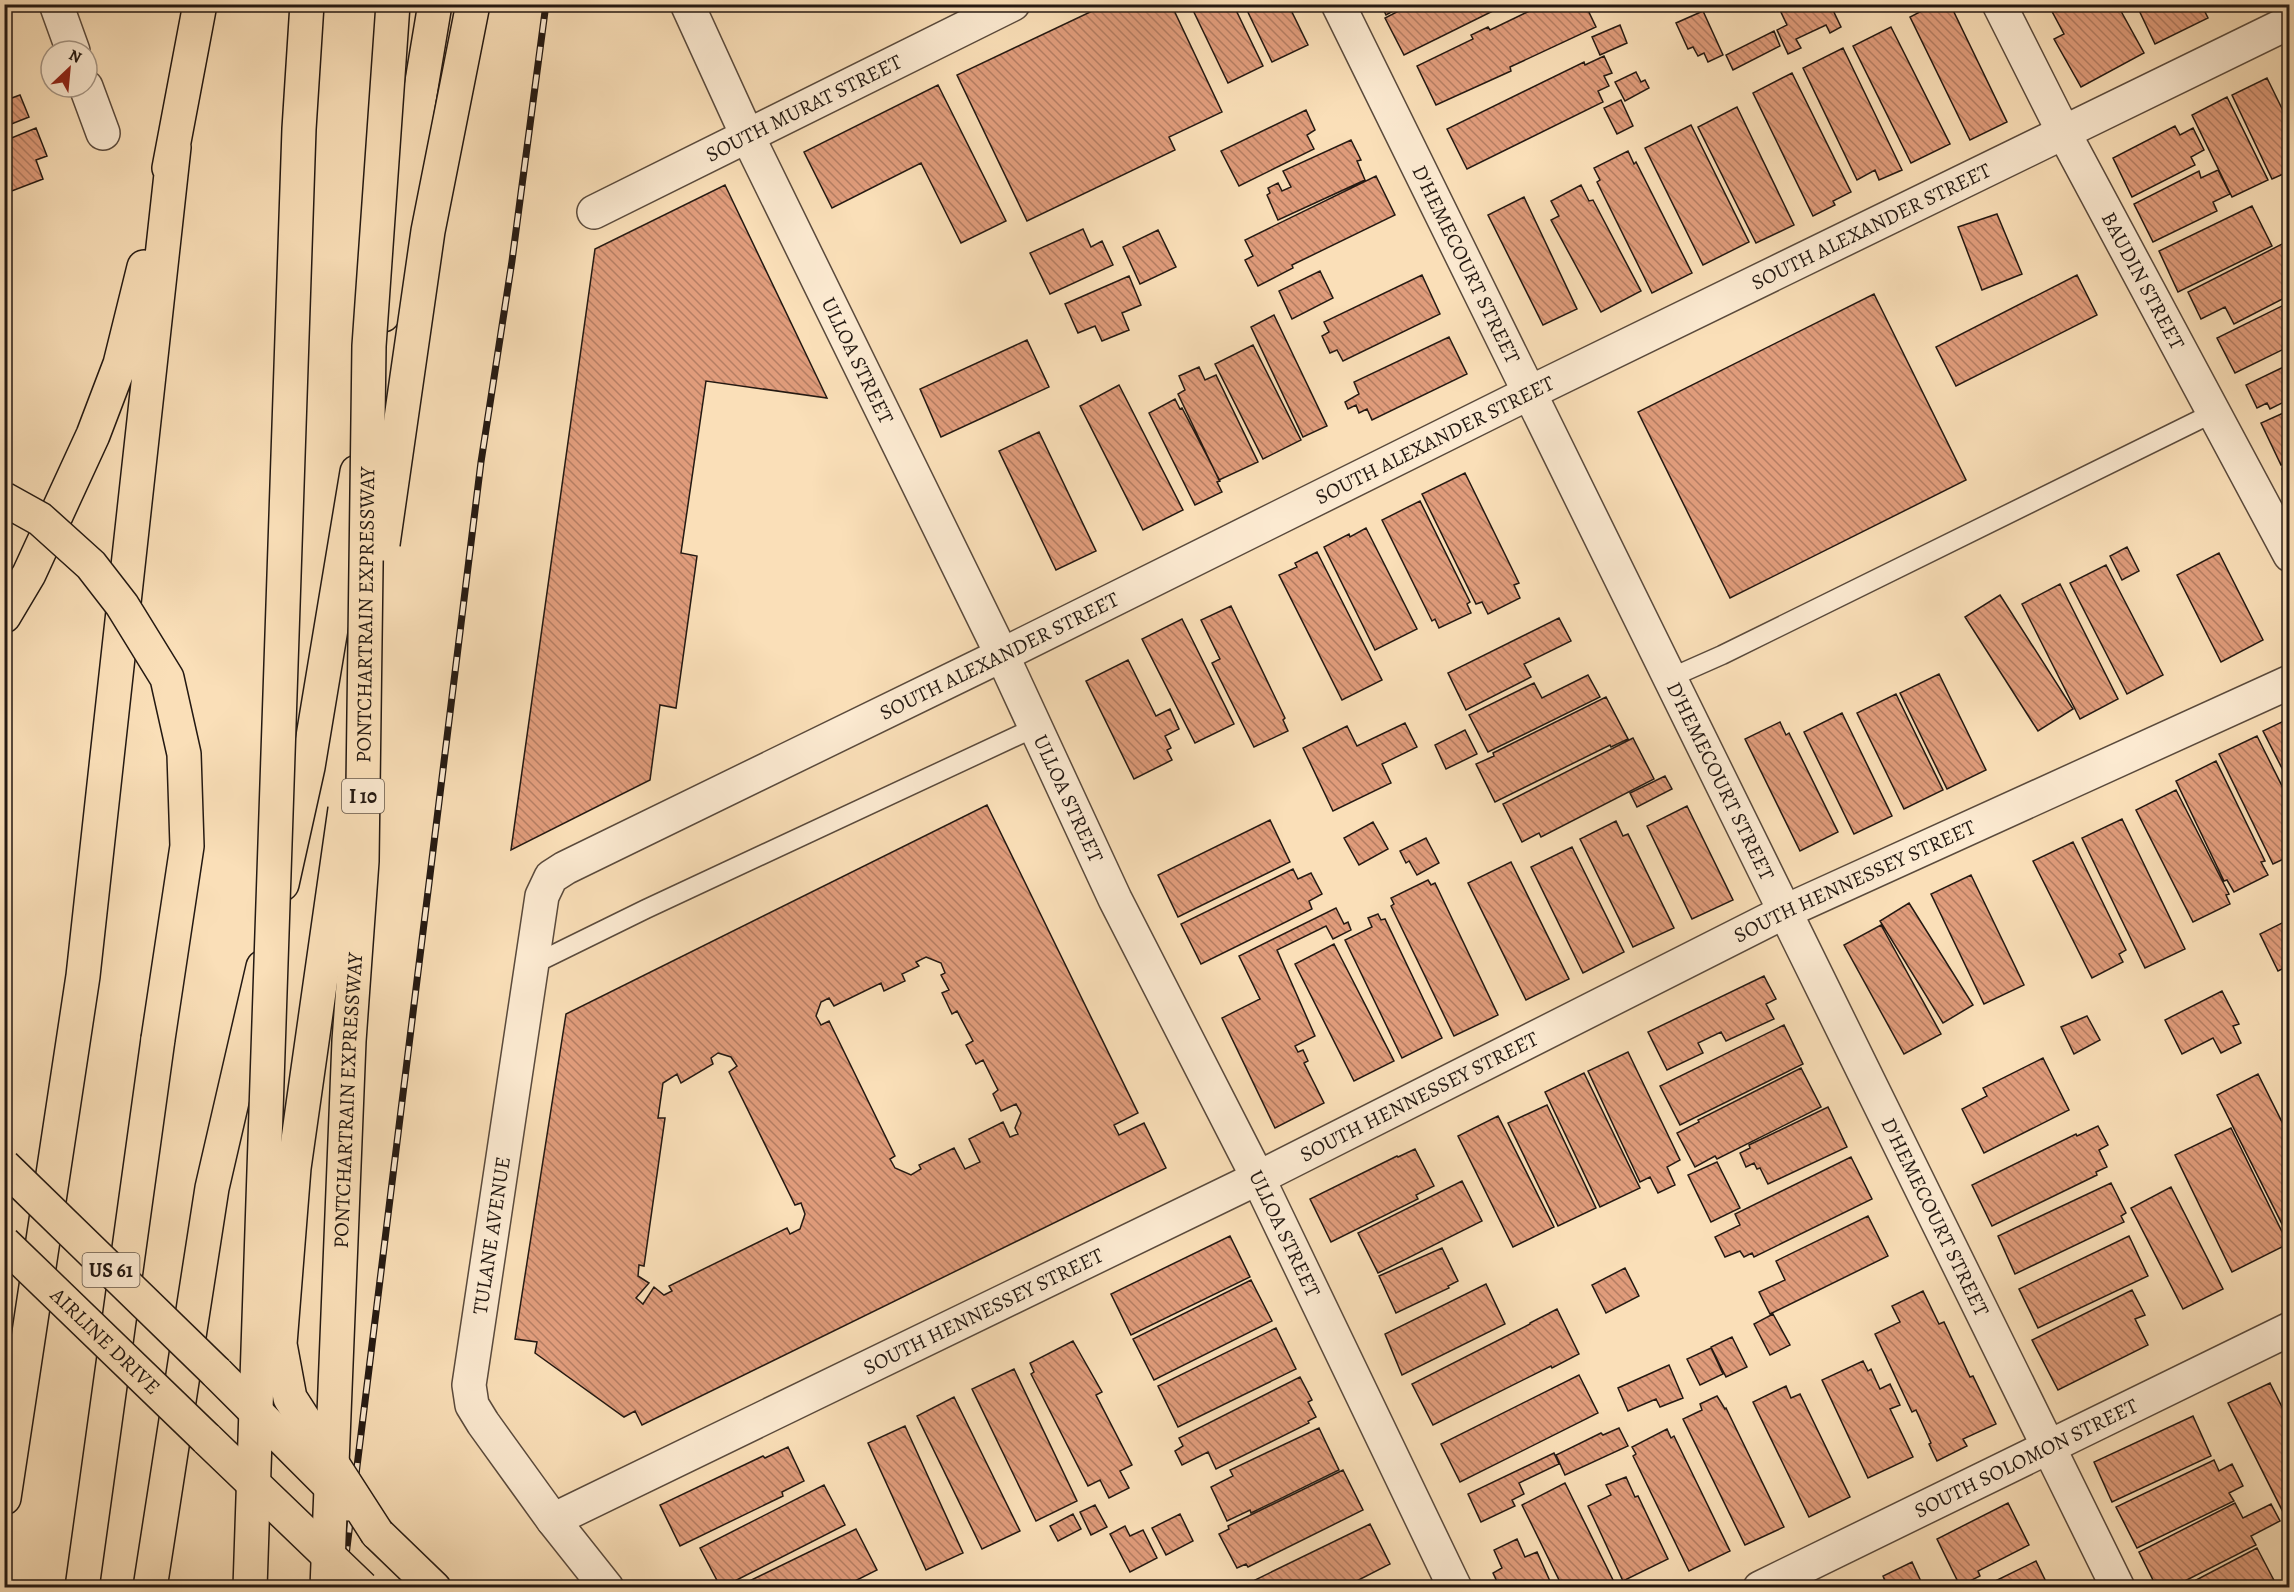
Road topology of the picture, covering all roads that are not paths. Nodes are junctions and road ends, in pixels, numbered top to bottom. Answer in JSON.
{"nodes":[{"id":1,"x":56,"y":4,"type":"edge"},
{"id":2,"x":200,"y":4,"type":"edge"},
{"id":3,"x":307,"y":4,"type":"edge"},
{"id":4,"x":393,"y":4,"type":"edge"},
{"id":5,"x":435,"y":4,"type":"edge"},
{"id":6,"x":473,"y":4,"type":"edge"},
{"id":7,"x":1013,"y":4,"type":"edge"},
{"id":8,"x":1338,"y":4,"type":"edge"},
{"id":9,"x":1999,"y":4,"type":"edge"},
{"id":10,"x":688,"y":6,"type":"dead end"},
{"id":11,"x":2289,"y":22,"type":"edge"},
{"id":12,"x":69,"y":39,"type":"edge"},
{"id":13,"x":90,"y":99,"type":"edge"},
{"id":14,"x":103,"y":133,"type":"dead end"},
{"id":15,"x":2064,"y":133,"type":"junction"},
{"id":16,"x":747,"y":135,"type":"junction"},
{"id":17,"x":174,"y":147,"type":"junction"},
{"id":18,"x":594,"y":212,"type":"dead end"},
{"id":19,"x":1531,"y":392,"type":"junction"},
{"id":20,"x":2213,"y":413,"type":"junction"},
{"id":21,"x":4,"y":499,"type":"edge"},
{"id":22,"x":2289,"y":555,"type":"edge"},
{"id":23,"x":4,"y":616,"type":"edge"},
{"id":24,"x":1002,"y":655,"type":"junction"},
{"id":25,"x":1670,"y":678,"type":"junction"},
{"id":26,"x":2289,"y":682,"type":"edge"},
{"id":27,"x":1036,"y":728,"type":"junction"},
{"id":28,"x":581,"y":862,"type":"joint"},
{"id":29,"x":1784,"y":912,"type":"junction"},
{"id":30,"x":532,"y":965,"type":"junction"},
{"id":31,"x":4,"y":1166,"type":"edge"},
{"id":32,"x":1258,"y":1178,"type":"junction"},
{"id":33,"x":4,"y":1243,"type":"edge"},
{"id":34,"x":2289,"y":1329,"type":"edge"},
{"id":35,"x":2048,"y":1446,"type":"junction"},
{"id":36,"x":4,"y":1498,"type":"edge"},
{"id":37,"x":553,"y":1520,"type":"junction"},
{"id":38,"x":377,"y":1533,"type":"junction"},
{"id":39,"x":82,"y":1587,"type":"edge"},
{"id":40,"x":150,"y":1587,"type":"edge"},
{"id":41,"x":250,"y":1587,"type":"edge"},
{"id":42,"x":327,"y":1587,"type":"edge"},
{"id":43,"x":362,"y":1587,"type":"edge"},
{"id":44,"x":434,"y":1587,"type":"edge"},
{"id":45,"x":607,"y":1587,"type":"edge"},
{"id":46,"x":1455,"y":1587,"type":"edge"},
{"id":47,"x":1760,"y":1587,"type":"edge"},
{"id":48,"x":2118,"y":1587,"type":"edge"}],
"edges":[{"from":1,"to":12,"type":"street"},
{"from":2,"to":17,"type":"main road"},
{"from":3,"to":41,"type":"main road","bridge":true},
{"from":4,"to":42,"type":"main road","name":"PONTCHARTRAIN EXPRESSWAY","number":"I 10","bridge":true},
{"from":5,"to":40,"type":"main road","bridge":true},
{"from":6,"to":38,"type":"main road","bridge":true},
{"from":7,"to":16,"type":"street","name":"SOUTH MURAT STREET"},
{"from":8,"to":19,"type":"street","name":"D'HEMECOURT STREET"},
{"from":9,"to":15,"type":"street","name":"BAUDIN STREET"},
{"from":10,"to":16,"type":"street","name":"ULLOA STREET"},
{"from":11,"to":15,"type":"street","name":"SOUTH ALEXANDER STREET"},
{"from":13,"to":14,"type":"street"},
{"from":15,"to":19,"type":"street","name":"SOUTH ALEXANDER STREET"},
{"from":15,"to":20,"type":"street","name":"BAUDIN STREET"},
{"from":16,"to":18,"type":"street","name":"SOUTH MURAT STREET"},
{"from":16,"to":24,"type":"street","name":"ULLOA STREET"},
{"from":17,"to":23,"type":"main road"},
{"from":17,"to":36,"type":"main road","bridge":true},
{"from":19,"to":24,"type":"street","name":"SOUTH ALEXANDER STREET"},
{"from":19,"to":25,"type":"street","name":"D'HEMECOURT STREET"},
{"from":20,"to":22,"type":"street","name":"BAUDIN STREET"},
{"from":20,"to":25,"type":"lane"},
{"from":21,"to":39,"type":"main road","bridge":true},
{"from":24,"to":27,"type":"street","name":"ULLOA STREET"},
{"from":24,"to":28,"type":"street","name":"SOUTH ALEXANDER STREET"},
{"from":25,"to":29,"type":"street","name":"D'HEMECOURT STREET"},
{"from":26,"to":29,"type":"street","name":"SOUTH HENNESSEY STREET"},
{"from":27,"to":30,"type":"lane"},
{"from":27,"to":32,"type":"street","name":"ULLOA STREET"},
{"from":28,"to":30,"type":"street","name":"TULANE AVENUE"},
{"from":29,"to":32,"type":"street","name":"SOUTH HENNESSEY STREET"},
{"from":29,"to":35,"type":"street","name":"D'HEMECOURT STREET"},
{"from":30,"to":37,"type":"street","name":"TULANE AVENUE"},
{"from":31,"to":38,"type":"main road","number":"US 61","bridge":true},
{"from":32,"to":37,"type":"street","name":"SOUTH HENNESSEY STREET"},
{"from":32,"to":46,"type":"street","name":"ULLOA STREET"},
{"from":33,"to":43,"type":"main road","name":"AIRLINE DRIVE","number":"US 61","bridge":true},
{"from":34,"to":35,"type":"street","name":"SOUTH SOLOMON STREET"},
{"from":35,"to":47,"type":"street","name":"SOUTH SOLOMON STREET"},
{"from":35,"to":48,"type":"street","name":"D'HEMECOURT STREET"},
{"from":37,"to":45,"type":"street","name":"TULANE AVENUE"},
{"from":38,"to":44,"type":"main road","number":"US 61"}]}
